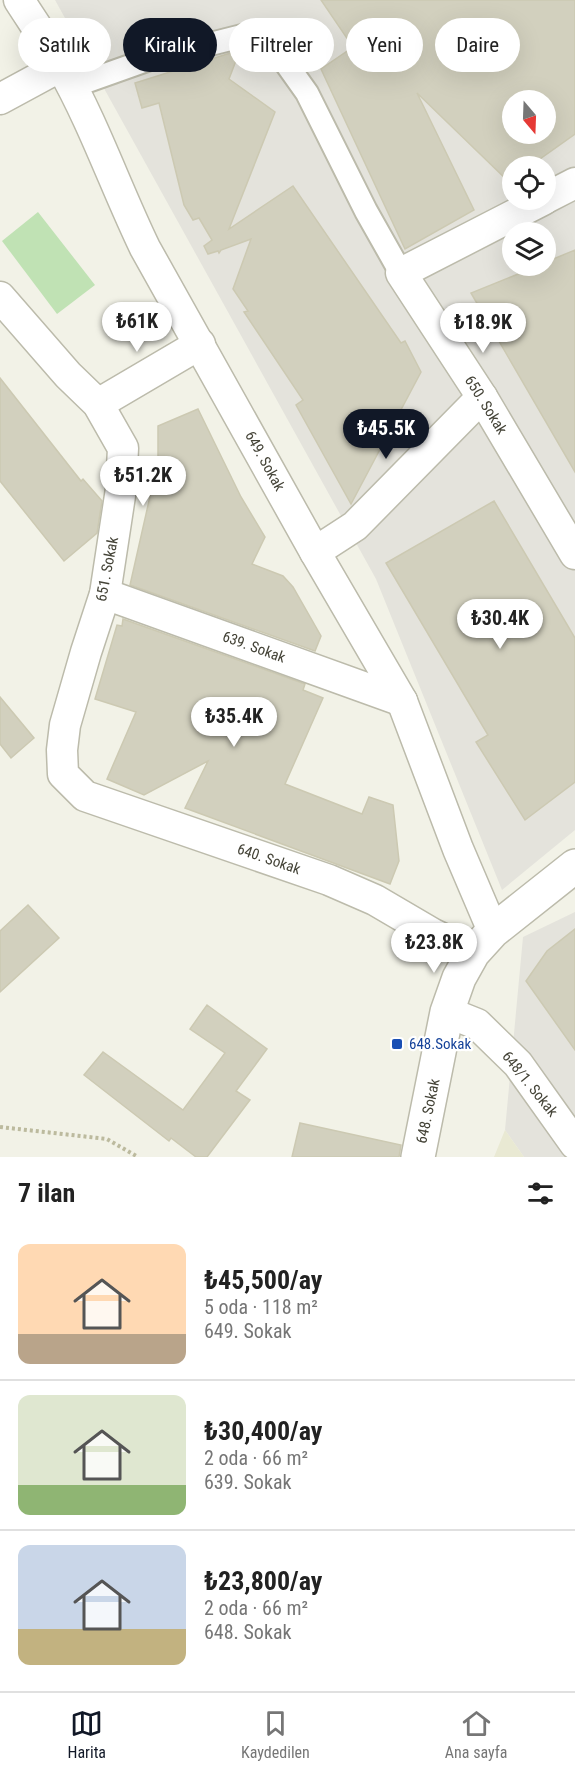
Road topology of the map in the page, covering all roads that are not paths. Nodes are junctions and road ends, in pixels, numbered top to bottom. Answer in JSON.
{"nodes":[{"id":1,"x":19,"y":0,"type":"edge"},
{"id":2,"x":66,"y":77,"type":"junction"},
{"id":3,"x":0,"y":99,"type":"edge"},
{"id":4,"x":575,"y":183,"type":"edge"},
{"id":5,"x":556,"y":193,"type":"edge"},
{"id":6,"x":523,"y":210,"type":"edge"},
{"id":7,"x":401,"y":273,"type":"junction"},
{"id":8,"x":0,"y":297,"type":"edge"},
{"id":9,"x":200,"y":344,"type":"junction"},
{"id":10,"x":482,"y":396,"type":"junction"},
{"id":11,"x":98,"y":404,"type":"junction"},
{"id":12,"x":315,"y":552,"type":"junction"},
{"id":13,"x":575,"y":554,"type":"edge"},
{"id":14,"x":105,"y":594,"type":"junction"},
{"id":15,"x":402,"y":702,"type":"junction"},
{"id":16,"x":63,"y":774,"type":"joint"},
{"id":17,"x":575,"y":866,"type":"edge"},
{"id":18,"x":483,"y":942,"type":"junction"},
{"id":19,"x":447,"y":1012,"type":"junction"},
{"id":20,"x":575,"y":1144,"type":"edge"},
{"id":21,"x":418,"y":1157,"type":"edge"}],
"edges":[{"from":1,"to":2,"type":"street","name":"649. Sokak"},
{"from":2,"to":3,"type":"street"},
{"from":2,"to":7,"type":"street"},
{"from":2,"to":9,"type":"street","name":"649. Sokak"},
{"from":4,"to":5,"type":"street"},
{"from":6,"to":7,"type":"street"},
{"from":7,"to":10,"type":"street","name":"650. Sokak"},
{"from":8,"to":11,"type":"street","name":"651. Sokak"},
{"from":9,"to":11,"type":"street"},
{"from":9,"to":12,"type":"street","name":"649. Sokak"},
{"from":10,"to":12,"type":"street"},
{"from":10,"to":13,"type":"street","name":"650. Sokak"},
{"from":11,"to":14,"type":"street","name":"651. Sokak"},
{"from":12,"to":15,"type":"street","name":"649. Sokak"},
{"from":14,"to":15,"type":"street","name":"639. Sokak"},
{"from":14,"to":16,"type":"street","name":"651. Sokak"},
{"from":15,"to":18,"type":"street","name":"649. Sokak"},
{"from":16,"to":18,"type":"street","name":"640. Sokak"},
{"from":17,"to":18,"type":"street","name":"648. Sokak"},
{"from":18,"to":19,"type":"street","name":"648. Sokak"},
{"from":19,"to":20,"type":"street","name":"648/1. Sokak"},
{"from":19,"to":21,"type":"street","name":"648. Sokak"}]}
